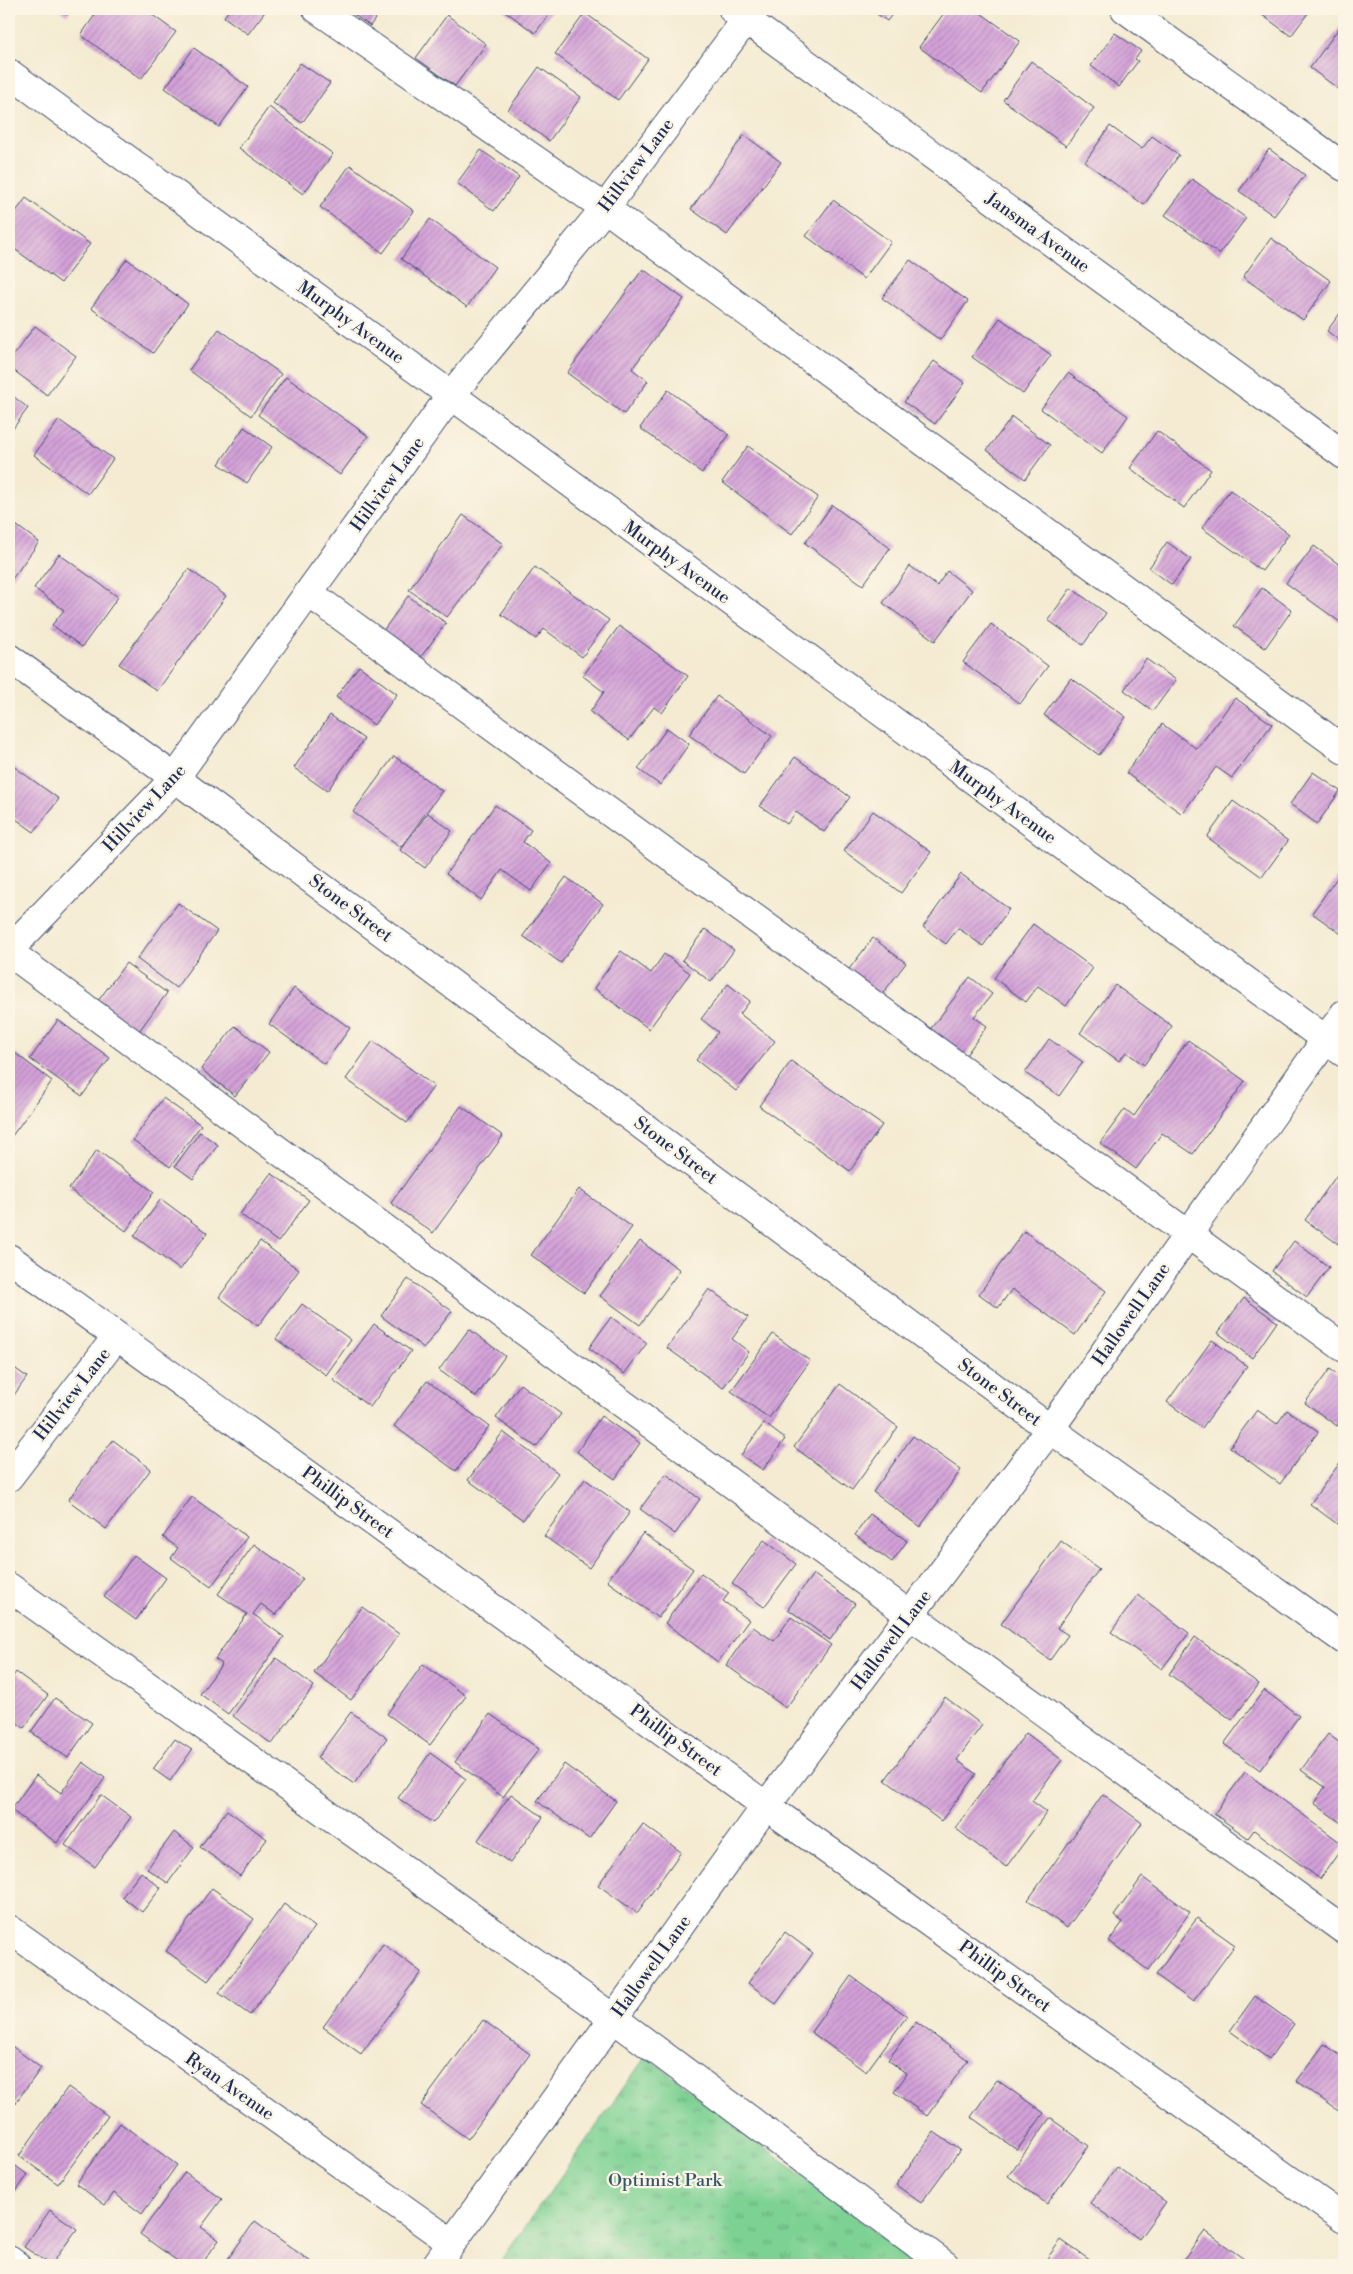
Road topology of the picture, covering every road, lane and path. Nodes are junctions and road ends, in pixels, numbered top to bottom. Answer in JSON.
{"nodes":[{"id":1,"x":317,"y":9,"type":"edge"},
{"id":2,"x":1125,"y":9,"type":"edge"},
{"id":3,"x":744,"y":12,"type":"edge"},
{"id":4,"x":9,"y":72,"type":"edge"},
{"id":5,"x":1344,"y":167,"type":"edge"},
{"id":6,"x":605,"y":208,"type":"junction"},
{"id":7,"x":451,"y":395,"type":"junction"},
{"id":8,"x":1344,"y":454,"type":"edge"},
{"id":9,"x":309,"y":593,"type":"junction"},
{"id":10,"x":9,"y":658,"type":"edge"},
{"id":11,"x":1344,"y":750,"type":"edge"},
{"id":12,"x":175,"y":778,"type":"junction"},
{"id":13,"x":9,"y":951,"type":"edge"},
{"id":14,"x":1344,"y":1014,"type":"edge"},
{"id":15,"x":1335,"y":1046,"type":"edge"},
{"id":16,"x":1188,"y":1234,"type":"junction"},
{"id":17,"x":9,"y":1258,"type":"edge"},
{"id":18,"x":117,"y":1336,"type":"junction"},
{"id":19,"x":1344,"y":1348,"type":"edge"},
{"id":20,"x":1050,"y":1429,"type":"junction"},
{"id":21,"x":9,"y":1477,"type":"edge"},
{"id":22,"x":9,"y":1587,"type":"edge"},
{"id":23,"x":910,"y":1615,"type":"junction"},
{"id":24,"x":1344,"y":1640,"type":"edge"},
{"id":25,"x":766,"y":1806,"type":"junction"},
{"id":26,"x":9,"y":1929,"type":"edge"},
{"id":27,"x":1344,"y":1930,"type":"edge"},
{"id":28,"x":613,"y":2018,"type":"junction"},
{"id":29,"x":1344,"y":2219,"type":"edge"},
{"id":30,"x":452,"y":2243,"type":"junction"},
{"id":31,"x":9,"y":2260,"type":"edge"},
{"id":32,"x":16,"y":2265,"type":"edge"},
{"id":33,"x":436,"y":2265,"type":"edge"},
{"id":34,"x":945,"y":2265,"type":"edge"}],
"edges":[{"from":1,"to":6,"type":"street"},
{"from":2,"to":5,"type":"street"},
{"from":3,"to":6,"type":"street","name":"Hillview Lane"},
{"from":3,"to":8,"type":"street","name":"Jansma Avenue"},
{"from":4,"to":7,"type":"street","name":"Murphy Avenue"},
{"from":6,"to":7,"type":"street","name":"Hillview Lane"},
{"from":6,"to":11,"type":"street"},
{"from":7,"to":9,"type":"street","name":"Hillview Lane"},
{"from":7,"to":15,"type":"street","name":"Murphy Avenue"},
{"from":9,"to":12,"type":"street","name":"Hillview Lane"},
{"from":9,"to":16,"type":"street"},
{"from":10,"to":12,"type":"street","name":"Stone Street"},
{"from":12,"to":13,"type":"street","name":"Hillview Lane"},
{"from":12,"to":20,"type":"street","name":"Stone Street"},
{"from":13,"to":23,"type":"street"},
{"from":14,"to":15,"type":"street","name":"Hallowell Lane"},
{"from":15,"to":16,"type":"street","name":"Hallowell Lane"},
{"from":16,"to":19,"type":"street"},
{"from":16,"to":20,"type":"street","name":"Hallowell Lane"},
{"from":17,"to":18,"type":"street","name":"Phillip Street"},
{"from":18,"to":21,"type":"street","name":"Hillview Lane"},
{"from":18,"to":25,"type":"street","name":"Phillip Street"},
{"from":20,"to":23,"type":"street","name":"Hallowell Lane"},
{"from":20,"to":24,"type":"street","name":"Stone Street"},
{"from":22,"to":28,"type":"street"},
{"from":23,"to":25,"type":"street","name":"Hallowell Lane"},
{"from":23,"to":27,"type":"street"},
{"from":25,"to":28,"type":"street","name":"Hallowell Lane"},
{"from":25,"to":29,"type":"street","name":"Phillip Street"},
{"from":26,"to":30,"type":"street","name":"Ryan Avenue"},
{"from":28,"to":30,"type":"street","name":"Hallowell Lane"},
{"from":28,"to":34,"type":"street"},
{"from":30,"to":33,"type":"street","name":"Hallowell Lane"},
{"from":31,"to":32,"type":"street"}]}
